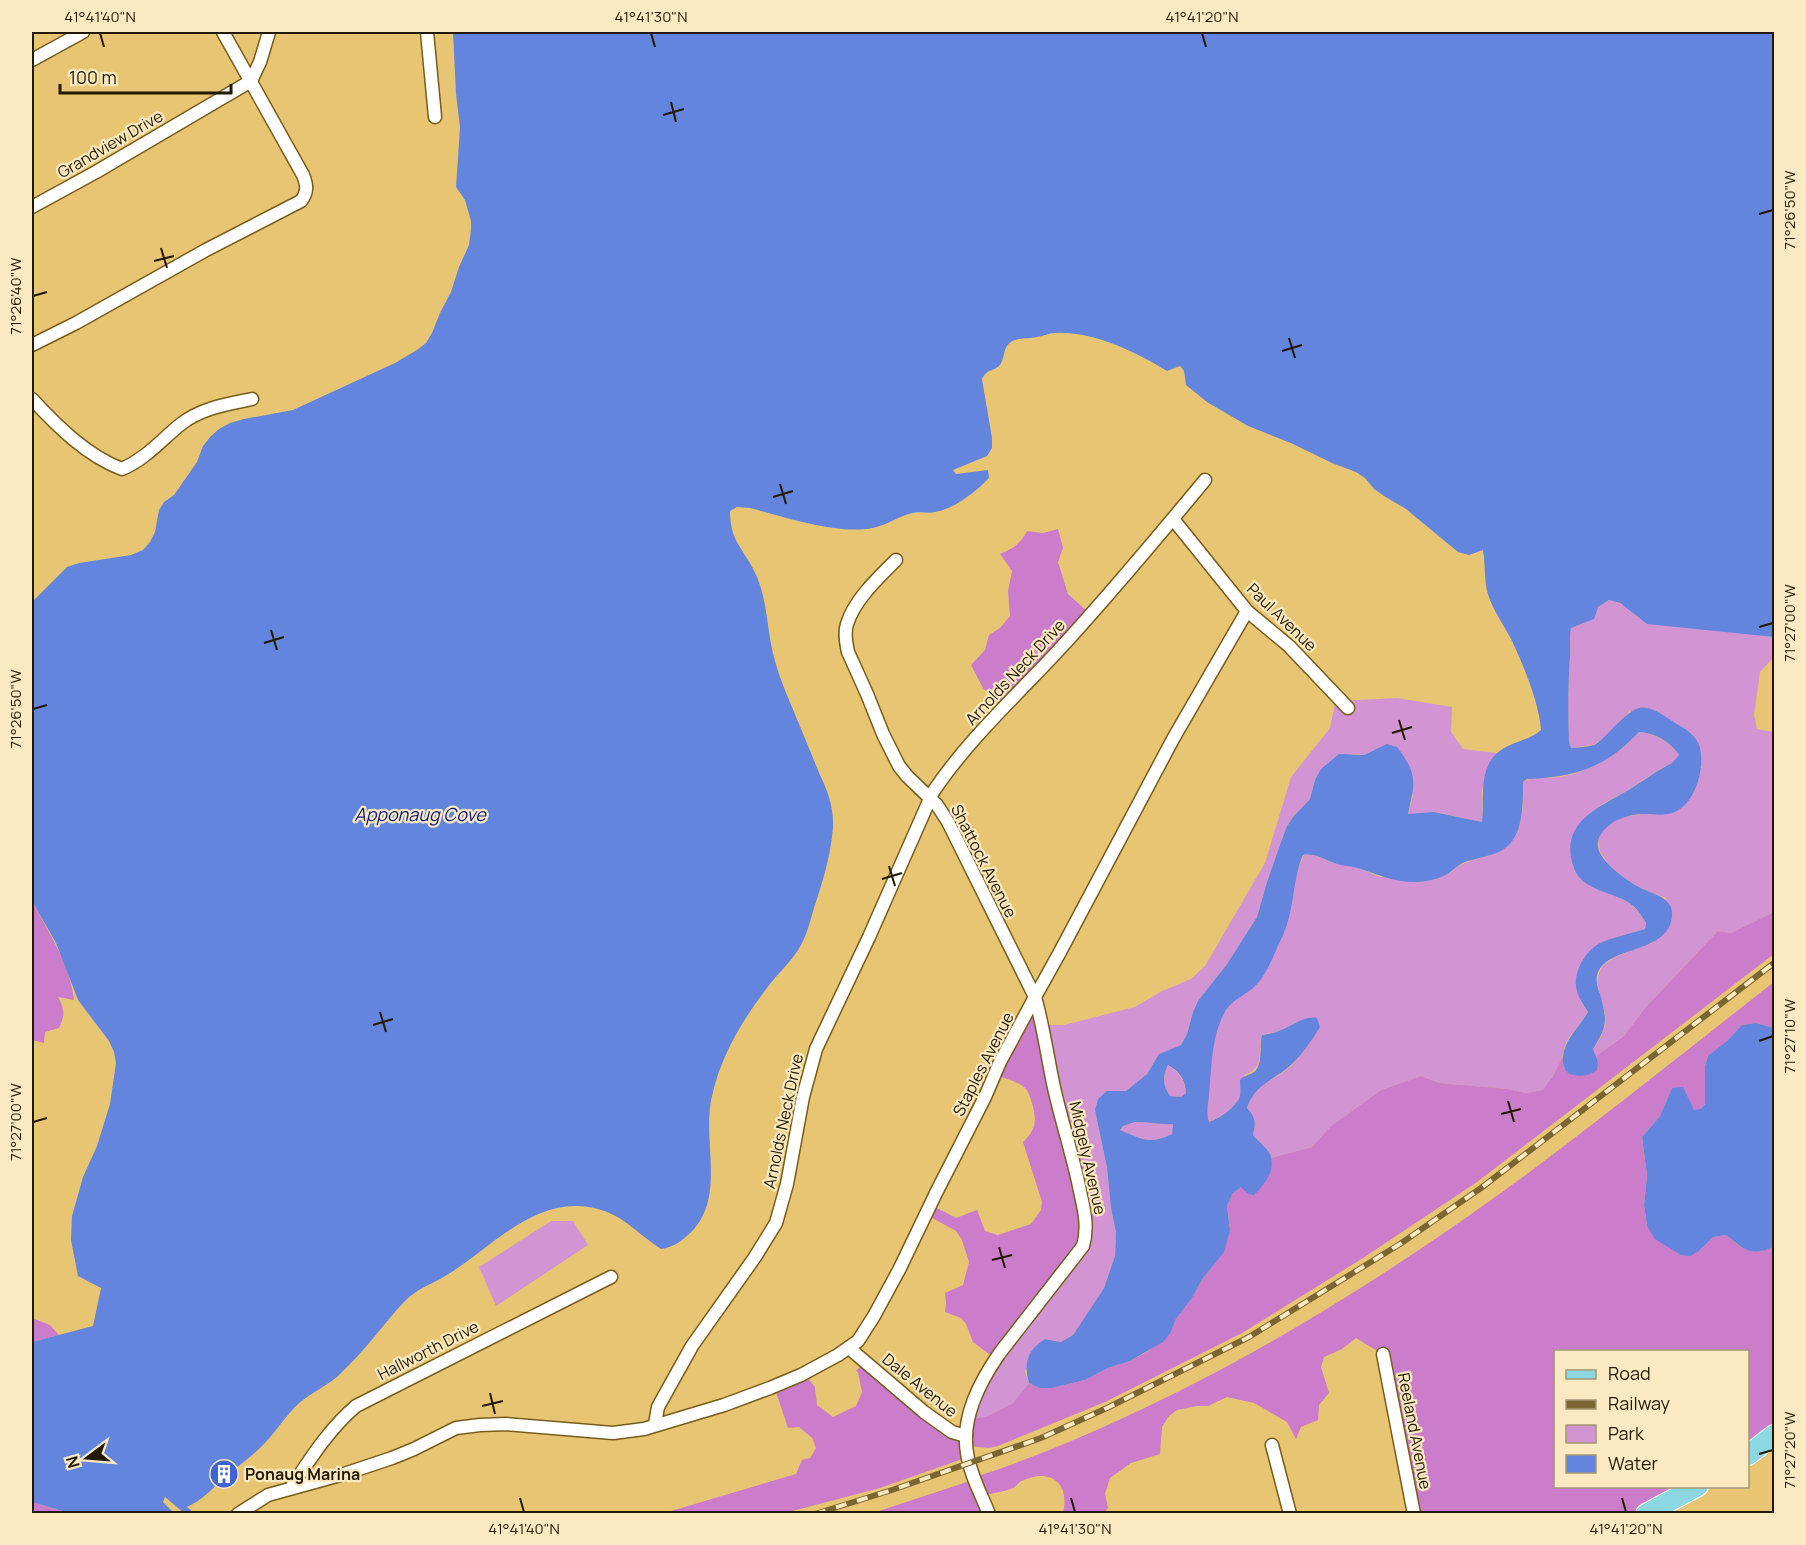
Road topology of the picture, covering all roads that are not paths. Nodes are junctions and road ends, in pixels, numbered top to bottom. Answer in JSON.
{"nodes":[{"id":1,"x":83,"y":32,"type":"edge"},
{"id":2,"x":223,"y":32,"type":"edge"},
{"id":3,"x":269,"y":32,"type":"edge"},
{"id":4,"x":427,"y":32,"type":"edge"},
{"id":5,"x":32,"y":60,"type":"edge"},
{"id":6,"x":251,"y":81,"type":"junction"},
{"id":7,"x":435,"y":117,"type":"dead end"},
{"id":8,"x":32,"y":207,"type":"edge"},
{"id":9,"x":32,"y":345,"type":"edge"},
{"id":10,"x":32,"y":399,"type":"edge"},
{"id":11,"x":252,"y":399,"type":"dead end"},
{"id":12,"x":1206,"y":480,"type":"dead end"},
{"id":13,"x":1173,"y":519,"type":"junction"},
{"id":14,"x":896,"y":560,"type":"dead end"},
{"id":15,"x":1247,"y":611,"type":"junction"},
{"id":16,"x":1348,"y":708,"type":"dead end"},
{"id":17,"x":929,"y":799,"type":"junction"},
{"id":18,"x":1035,"y":997,"type":"junction"},
{"id":19,"x":611,"y":1277,"type":"dead end"},
{"id":20,"x":849,"y":1348,"type":"junction"},
{"id":21,"x":1383,"y":1354,"type":"dead end"},
{"id":22,"x":655,"y":1425,"type":"junction"},
{"id":23,"x":1774,"y":1435,"type":"edge"},
{"id":24,"x":966,"y":1436,"type":"junction"},
{"id":25,"x":1272,"y":1445,"type":"dead end"},
{"id":26,"x":1749,"y":1454,"type":"edge"},
{"id":27,"x":291,"y":1488,"type":"junction"},
{"id":28,"x":1695,"y":1488,"type":"edge"},
{"id":29,"x":1658,"y":1511,"type":"edge"},
{"id":30,"x":238,"y":1514,"type":"edge"},
{"id":31,"x":989,"y":1514,"type":"edge"},
{"id":32,"x":1290,"y":1514,"type":"edge"},
{"id":33,"x":1414,"y":1514,"type":"edge"}],
"edges":[{"from":1,"to":5,"type":"street"},
{"from":2,"to":6,"type":"street"},
{"from":3,"to":6,"type":"street"},
{"from":4,"to":7,"type":"street"},
{"from":6,"to":8,"type":"street","name":"Grandview Drive"},
{"from":6,"to":9,"type":"street"},
{"from":10,"to":11,"type":"street"},
{"from":12,"to":13,"type":"street","name":"Arnolds Neck Drive"},
{"from":13,"to":15,"type":"street","name":"Paul Avenue"},
{"from":13,"to":17,"type":"street","name":"Arnolds Neck Drive"},
{"from":14,"to":17,"type":"street","name":"Shattock Avenue"},
{"from":15,"to":16,"type":"street","name":"Paul Avenue"},
{"from":15,"to":18,"type":"street","name":"Staples Avenue"},
{"from":17,"to":18,"type":"street","name":"Shattock Avenue"},
{"from":17,"to":22,"type":"street","name":"Arnolds Neck Drive"},
{"from":18,"to":20,"type":"street","name":"Staples Avenue"},
{"from":18,"to":24,"type":"street","name":"Midgely Avenue"},
{"from":19,"to":27,"type":"street","name":"Hallworth Drive"},
{"from":20,"to":22,"type":"street","name":"Staples Avenue"},
{"from":20,"to":24,"type":"street","name":"Dale Avenue"},
{"from":21,"to":33,"type":"street","name":"Reeland Avenue"},
{"from":22,"to":27,"type":"street"},
{"from":23,"to":26,"type":"main road"},
{"from":24,"to":31,"type":"street","name":"Dale Avenue"},
{"from":25,"to":32,"type":"street"},
{"from":27,"to":30,"type":"street"},
{"from":28,"to":29,"type":"main road"}]}
